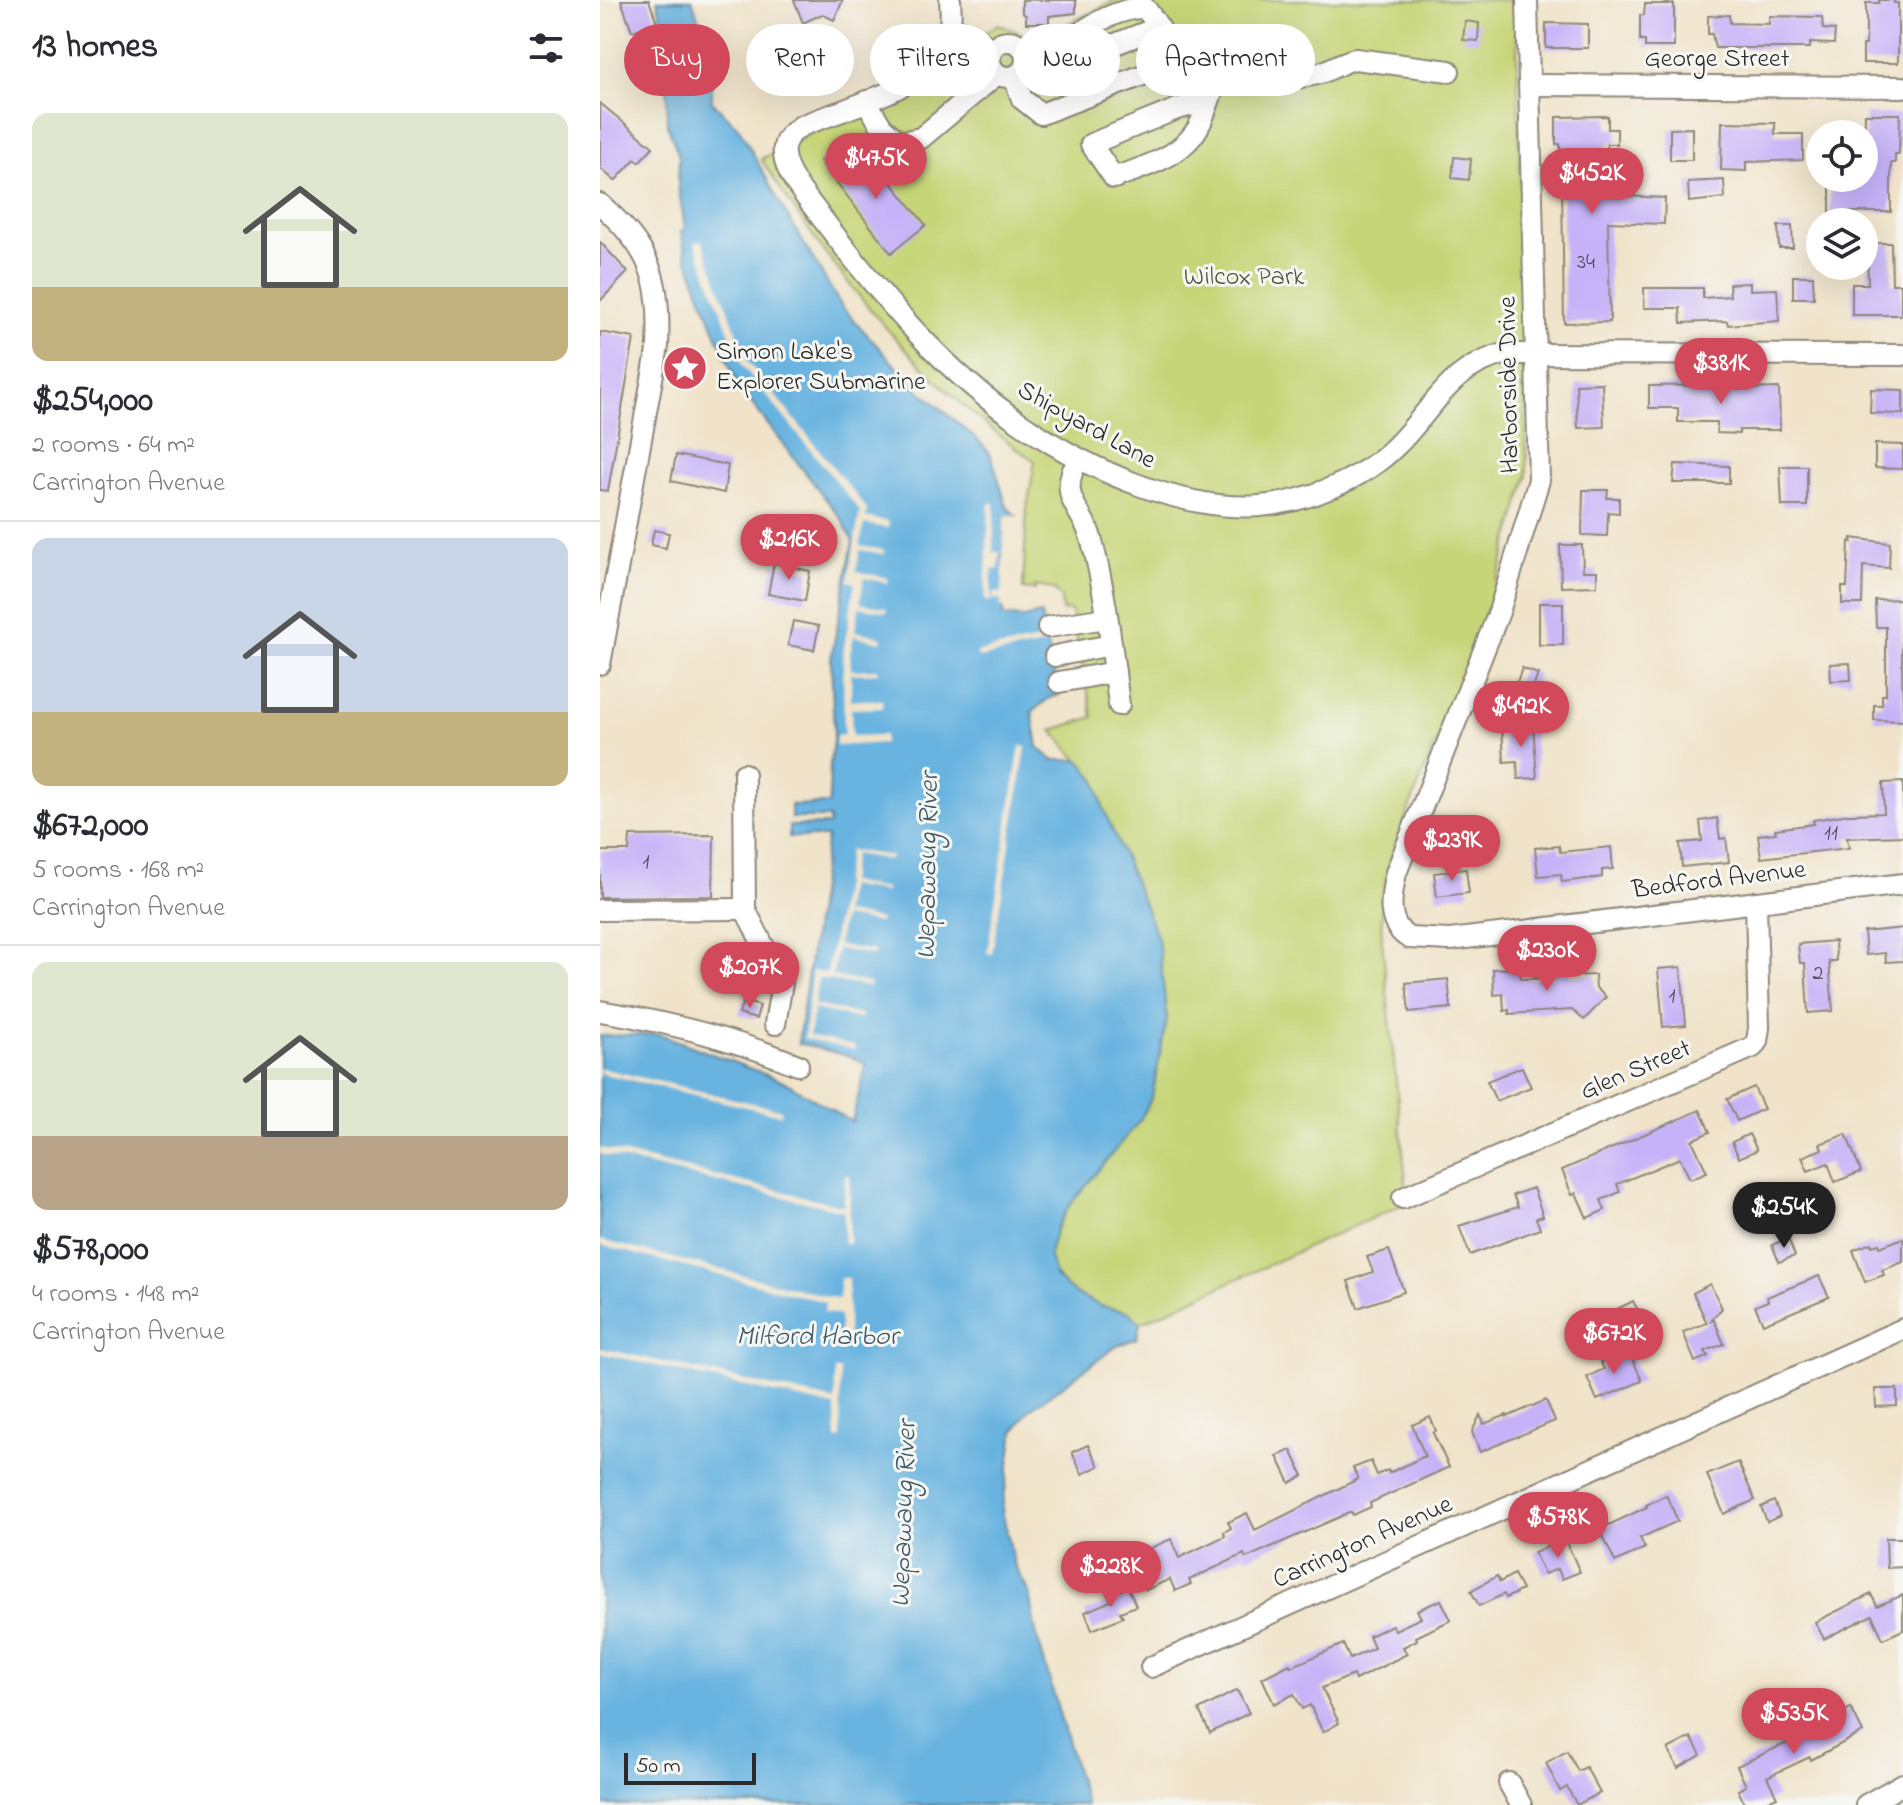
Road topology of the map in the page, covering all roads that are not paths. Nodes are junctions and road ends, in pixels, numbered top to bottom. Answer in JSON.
{"nodes":[{"id":1,"x":950,"y":0,"type":"edge"},
{"id":2,"x":1527,"y":0,"type":"edge"},
{"id":3,"x":951,"y":24,"type":"edge"},
{"id":4,"x":1157,"y":24,"type":"edge"},
{"id":5,"x":998,"y":45,"type":"edge"},
{"id":6,"x":998,"y":64,"type":"edge"},
{"id":7,"x":1012,"y":71,"type":"junction"},
{"id":8,"x":1449,"y":71,"type":"dead end"},
{"id":9,"x":1315,"y":73,"type":"edge"},
{"id":10,"x":1136,"y":78,"type":"edge"},
{"id":11,"x":1530,"y":85,"type":"junction"},
{"id":12,"x":1903,"y":87,"type":"edge"},
{"id":13,"x":876,"y":96,"type":"edge"},
{"id":14,"x":1209,"y":96,"type":"edge"},
{"id":15,"x":866,"y":101,"type":"junction"},
{"id":16,"x":1207,"y":101,"type":"junction"},
{"id":17,"x":600,"y":204,"type":"edge"},
{"id":18,"x":1536,"y":354,"type":"junction"},
{"id":19,"x":1903,"y":355,"type":"edge"},
{"id":20,"x":1073,"y":470,"type":"dead end"},
{"id":21,"x":608,"y":584,"type":"edge"},
{"id":22,"x":1106,"y":618,"type":"junction"},
{"id":23,"x":1048,"y":627,"type":"dead end"},
{"id":24,"x":1111,"y":645,"type":"junction"},
{"id":25,"x":1055,"y":656,"type":"dead end"},
{"id":26,"x":600,"y":664,"type":"edge"},
{"id":27,"x":1115,"y":672,"type":"junction"},
{"id":28,"x":1059,"y":682,"type":"dead end"},
{"id":29,"x":1119,"y":705,"type":"dead end"},
{"id":30,"x":744,"y":774,"type":"dead end"},
{"id":31,"x":1903,"y":884,"type":"edge"},
{"id":32,"x":1756,"y":902,"type":"junction"},
{"id":33,"x":745,"y":909,"type":"junction"},
{"id":34,"x":600,"y":910,"type":"edge"},
{"id":35,"x":1401,"y":932,"type":"joint"},
{"id":36,"x":600,"y":1011,"type":"edge"},
{"id":37,"x":775,"y":1024,"type":"dead end"},
{"id":38,"x":798,"y":1065,"type":"dead end"},
{"id":39,"x":1403,"y":1198,"type":"dead end"},
{"id":40,"x":1903,"y":1329,"type":"edge"},
{"id":41,"x":1151,"y":1667,"type":"dead end"},
{"id":42,"x":1509,"y":1783,"type":"dead end"},
{"id":43,"x":1903,"y":1784,"type":"edge"},
{"id":44,"x":1521,"y":1805,"type":"edge"},
{"id":45,"x":1866,"y":1805,"type":"edge"}],
"edges":[{"from":1,"to":3,"type":"street","name":"Shipyard Lane"},
{"from":2,"to":11,"type":"street","name":"Harborside Drive"},
{"from":4,"to":7,"type":"street"},
{"from":5,"to":7,"type":"street"},
{"from":6,"to":7,"type":"street"},
{"from":7,"to":10,"type":"street"},
{"from":7,"to":15,"type":"street"},
{"from":8,"to":9,"type":"street"},
{"from":11,"to":12,"type":"street","name":"George Street"},
{"from":11,"to":18,"type":"street","name":"Harborside Drive"},
{"from":13,"to":15,"type":"street","name":"Shipyard Lane"},
{"from":14,"to":16,"type":"street"},
{"from":15,"to":18,"type":"street","name":"Shipyard Lane"},
{"from":16,"to":16,"type":"street"},
{"from":17,"to":21,"type":"street"},
{"from":18,"to":19,"type":"street","name":"Shipyard Lane"},
{"from":18,"to":35,"type":"street","name":"Harborside Drive"},
{"from":20,"to":22,"type":"street"},
{"from":21,"to":26,"type":"street"},
{"from":22,"to":23,"type":"street"},
{"from":22,"to":24,"type":"street"},
{"from":24,"to":25,"type":"street"},
{"from":24,"to":27,"type":"street"},
{"from":27,"to":28,"type":"street"},
{"from":27,"to":29,"type":"street"},
{"from":30,"to":33,"type":"street"},
{"from":31,"to":32,"type":"street","name":"Bedford Avenue"},
{"from":32,"to":35,"type":"street","name":"Bedford Avenue"},
{"from":32,"to":39,"type":"street","name":"Glen Street"},
{"from":33,"to":34,"type":"street"},
{"from":33,"to":37,"type":"street"},
{"from":36,"to":38,"type":"street"},
{"from":40,"to":41,"type":"street","name":"Carrington Avenue"},
{"from":42,"to":44,"type":"street"},
{"from":43,"to":45,"type":"street"}]}
